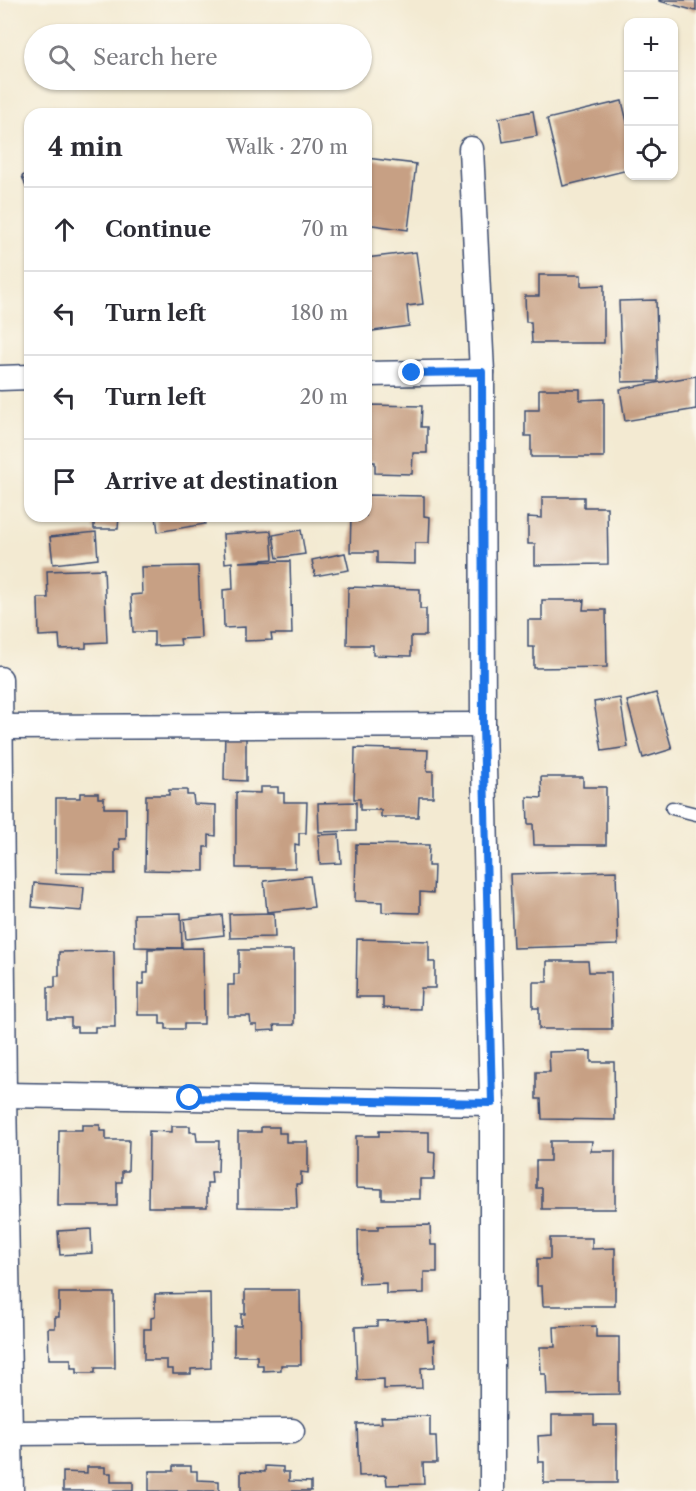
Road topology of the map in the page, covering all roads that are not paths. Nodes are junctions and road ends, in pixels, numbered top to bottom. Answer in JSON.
{"nodes":[{"id":1,"x":471,"y":149,"type":"dead end"},
{"id":2,"x":482,"y":372,"type":"junction"},
{"id":3,"x":372,"y":374,"type":"edge"},
{"id":4,"x":24,"y":377,"type":"edge"},
{"id":5,"x":0,"y":378,"type":"edge"},
{"id":6,"x":0,"y":679,"type":"edge"},
{"id":7,"x":483,"y":725,"type":"junction"},
{"id":8,"x":1,"y":727,"type":"edge"},
{"id":9,"x":672,"y":808,"type":"dead end"},
{"id":10,"x":696,"y":814,"type":"edge"},
{"id":11,"x":2,"y":968,"type":"edge"},
{"id":12,"x":4,"y":1095,"type":"junction"},
{"id":13,"x":492,"y":1103,"type":"junction"},
{"id":14,"x":4,"y":1306,"type":"edge"},
{"id":15,"x":292,"y":1431,"type":"dead end"},
{"id":16,"x":10,"y":1434,"type":"junction"},
{"id":17,"x":11,"y":1491,"type":"edge"},
{"id":18,"x":492,"y":1491,"type":"edge"}],
"edges":[{"from":1,"to":2,"type":"street"},
{"from":2,"to":3,"type":"street"},
{"from":2,"to":7,"type":"street"},
{"from":4,"to":5,"type":"street"},
{"from":6,"to":8,"type":"street"},
{"from":7,"to":8,"type":"street"},
{"from":7,"to":13,"type":"street"},
{"from":8,"to":11,"type":"street"},
{"from":9,"to":10,"type":"lane"},
{"from":11,"to":12,"type":"street"},
{"from":12,"to":13,"type":"street"},
{"from":12,"to":14,"type":"street"},
{"from":13,"to":18,"type":"street"},
{"from":14,"to":16,"type":"street"},
{"from":15,"to":16,"type":"street"},
{"from":16,"to":17,"type":"street"}]}
